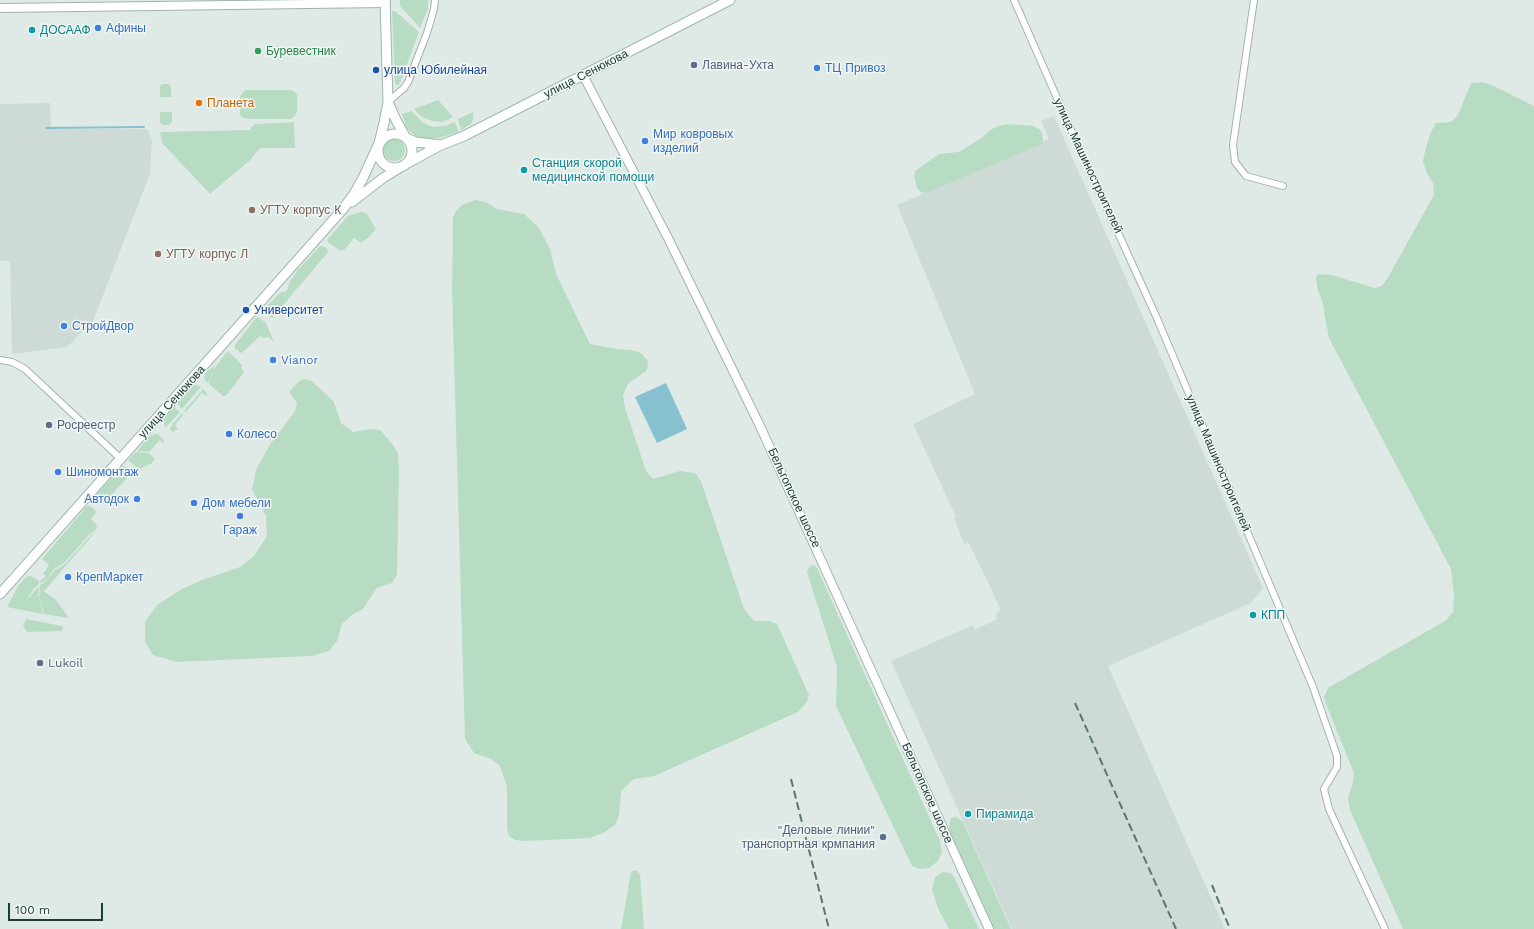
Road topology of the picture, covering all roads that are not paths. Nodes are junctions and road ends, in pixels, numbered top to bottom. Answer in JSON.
{"nodes":[{"id":1,"x":435,"y":0,"type":"edge"},
{"id":2,"x":730,"y":0,"type":"edge"},
{"id":3,"x":1014,"y":0,"type":"edge"},
{"id":4,"x":1254,"y":0,"type":"edge"},
{"id":5,"x":386,"y":1,"type":"edge"},
{"id":6,"x":166,"y":3,"type":"edge"},
{"id":7,"x":190,"y":3,"type":"edge"},
{"id":8,"x":0,"y":8,"type":"edge"},
{"id":9,"x":583,"y":75,"type":"junction"},
{"id":10,"x":388,"y":102,"type":"junction"},
{"id":11,"x":406,"y":138,"type":"junction"},
{"id":12,"x":379,"y":143,"type":"junction"},
{"id":13,"x":441,"y":145,"type":"junction"},
{"id":14,"x":404,"y":165,"type":"junction"},
{"id":15,"x":1283,"y":186,"type":"dead end"},
{"id":16,"x":343,"y":209,"type":"junction"},
{"id":17,"x":0,"y":360,"type":"edge"},
{"id":18,"x":121,"y":459,"type":"junction"},
{"id":19,"x":0,"y":594,"type":"edge"},
{"id":20,"x":989,"y":929,"type":"edge"},
{"id":21,"x":1385,"y":929,"type":"edge"}],
"edges":[{"from":1,"to":10,"type":"street"},
{"from":2,"to":9,"type":"main road","name":"улица Сенюкова"},
{"from":3,"to":21,"type":"street","name":"улица Машиностроителей"},
{"from":4,"to":15,"type":"street"},
{"from":5,"to":7,"type":"street"},
{"from":5,"to":10,"type":"main road"},
{"from":6,"to":7,"type":"street"},
{"from":6,"to":8,"type":"street"},
{"from":9,"to":13,"type":"main road","name":"улица Сенюкова"},
{"from":9,"to":20,"type":"street","name":"Бельгопское шоссе"},
{"from":10,"to":11,"type":"main road"},
{"from":10,"to":12,"type":"main road"},
{"from":11,"to":12,"type":"main road","name":"улица Сенюкова"},
{"from":11,"to":13,"type":"main road","name":"улица Сенюкова"},
{"from":11,"to":14,"type":"main road"},
{"from":12,"to":14,"type":"main road"},
{"from":12,"to":16,"type":"main road","name":"улица Сенюкова"},
{"from":13,"to":14,"type":"main road","name":"улица Сенюкова"},
{"from":14,"to":16,"type":"main road","name":"улица Сенюкова"},
{"from":16,"to":18,"type":"main road","name":"улица Сенюкова"},
{"from":17,"to":18,"type":"street"},
{"from":18,"to":19,"type":"main road","name":"улица Сенюкова"}]}
